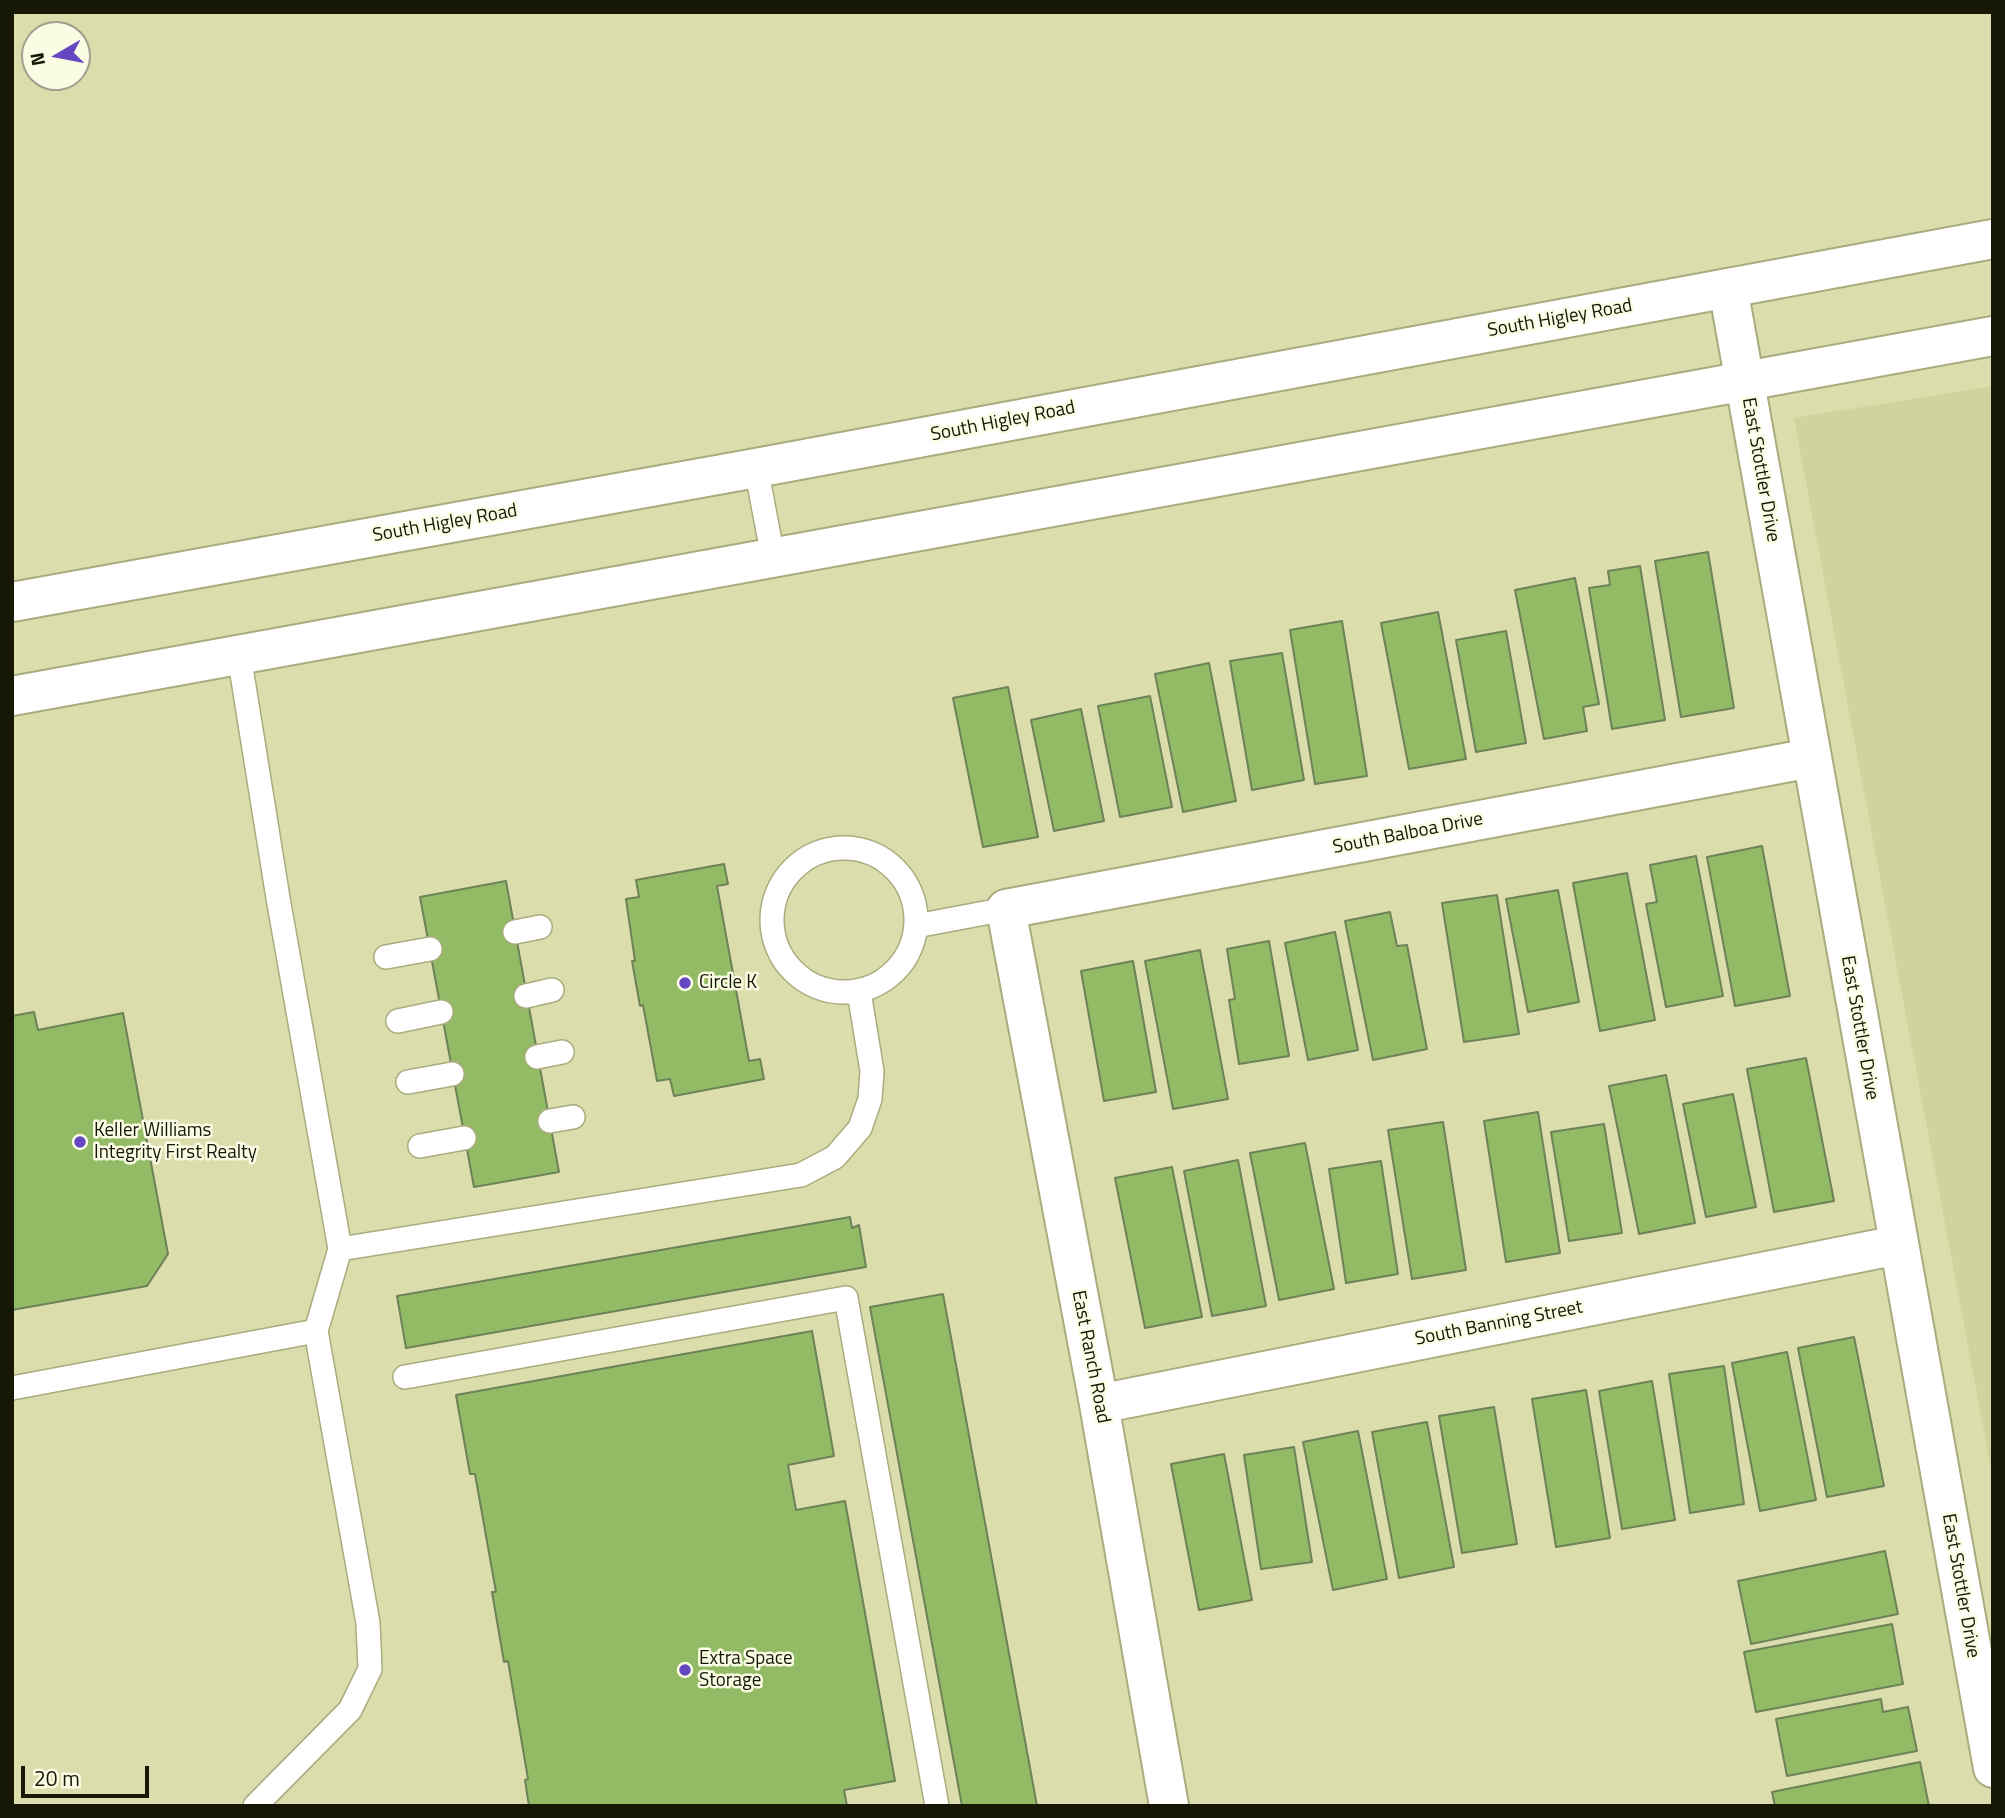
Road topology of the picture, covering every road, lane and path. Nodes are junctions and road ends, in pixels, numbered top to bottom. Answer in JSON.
{"nodes":[{"id":1,"x":1993,"y":239,"type":"edge"},
{"id":2,"x":1728,"y":288,"type":"junction"},
{"id":3,"x":1993,"y":336,"type":"edge"},
{"id":4,"x":1744,"y":382,"type":"junction"},
{"id":5,"x":756,"y":468,"type":"junction"},
{"id":6,"x":773,"y":557,"type":"junction"},
{"id":7,"x":12,"y":602,"type":"edge"},
{"id":8,"x":239,"y":655,"type":"junction"},
{"id":9,"x":12,"y":696,"type":"edge"},
{"id":10,"x":1811,"y":758,"type":"junction"},
{"id":11,"x":1006,"y":909,"type":"junction"},
{"id":12,"x":916,"y":926,"type":"junction"},
{"id":13,"x":540,"y":927,"type":"dead end"},
{"id":14,"x":515,"y":932,"type":"dead end"},
{"id":15,"x":430,"y":949,"type":"dead end"},
{"id":16,"x":386,"y":957,"type":"dead end"},
{"id":17,"x":552,"y":990,"type":"dead end"},
{"id":18,"x":859,"y":992,"type":"junction"},
{"id":19,"x":526,"y":996,"type":"dead end"},
{"id":20,"x":441,"y":1012,"type":"dead end"},
{"id":21,"x":398,"y":1021,"type":"dead end"},
{"id":22,"x":562,"y":1052,"type":"dead end"},
{"id":23,"x":537,"y":1057,"type":"dead end"},
{"id":24,"x":452,"y":1074,"type":"dead end"},
{"id":25,"x":408,"y":1082,"type":"dead end"},
{"id":26,"x":573,"y":1116,"type":"dead end"},
{"id":27,"x":550,"y":1121,"type":"dead end"},
{"id":28,"x":464,"y":1138,"type":"dead end"},
{"id":29,"x":420,"y":1146,"type":"dead end"},
{"id":30,"x":1898,"y":1245,"type":"junction"},
{"id":31,"x":340,"y":1249,"type":"junction"},
{"id":32,"x":316,"y":1331,"type":"junction"},
{"id":33,"x":405,"y":1377,"type":"dead end"},
{"id":34,"x":12,"y":1388,"type":"edge"},
{"id":35,"x":1099,"y":1404,"type":"junction"},
{"id":36,"x":1993,"y":1768,"type":"edge"},
{"id":37,"x":255,"y":1806,"type":"edge"},
{"id":38,"x":937,"y":1806,"type":"edge"},
{"id":39,"x":1169,"y":1806,"type":"edge"}],
"edges":[{"from":1,"to":2,"type":"street","name":"South Higley Road"},
{"from":2,"to":4,"type":"street","name":"East Stottler Drive"},
{"from":2,"to":5,"type":"street","name":"South Higley Road"},
{"from":3,"to":4,"type":"street"},
{"from":4,"to":6,"type":"street"},
{"from":4,"to":10,"type":"street","name":"East Stottler Drive"},
{"from":5,"to":6,"type":"lane"},
{"from":5,"to":7,"type":"street","name":"South Higley Road"},
{"from":6,"to":8,"type":"street"},
{"from":8,"to":9,"type":"street"},
{"from":8,"to":31,"type":"lane"},
{"from":10,"to":11,"type":"street","name":"South Balboa Drive"},
{"from":10,"to":30,"type":"street","name":"East Stottler Drive"},
{"from":11,"to":12,"type":"lane"},
{"from":11,"to":35,"type":"street","name":"East Ranch Road"},
{"from":12,"to":18,"type":"lane"},
{"from":12,"to":18,"type":"lane"},
{"from":13,"to":14,"type":"lane"},
{"from":15,"to":16,"type":"lane"},
{"from":17,"to":19,"type":"lane"},
{"from":18,"to":31,"type":"lane"},
{"from":20,"to":21,"type":"lane"},
{"from":22,"to":23,"type":"lane"},
{"from":24,"to":25,"type":"lane"},
{"from":26,"to":27,"type":"lane"},
{"from":28,"to":29,"type":"lane"},
{"from":30,"to":35,"type":"street","name":"South Banning Street"},
{"from":30,"to":36,"type":"street","name":"East Stottler Drive"},
{"from":31,"to":32,"type":"lane"},
{"from":32,"to":34,"type":"lane"},
{"from":32,"to":37,"type":"lane"},
{"from":33,"to":38,"type":"lane"},
{"from":35,"to":39,"type":"street","name":"East Ranch Road"}]}
